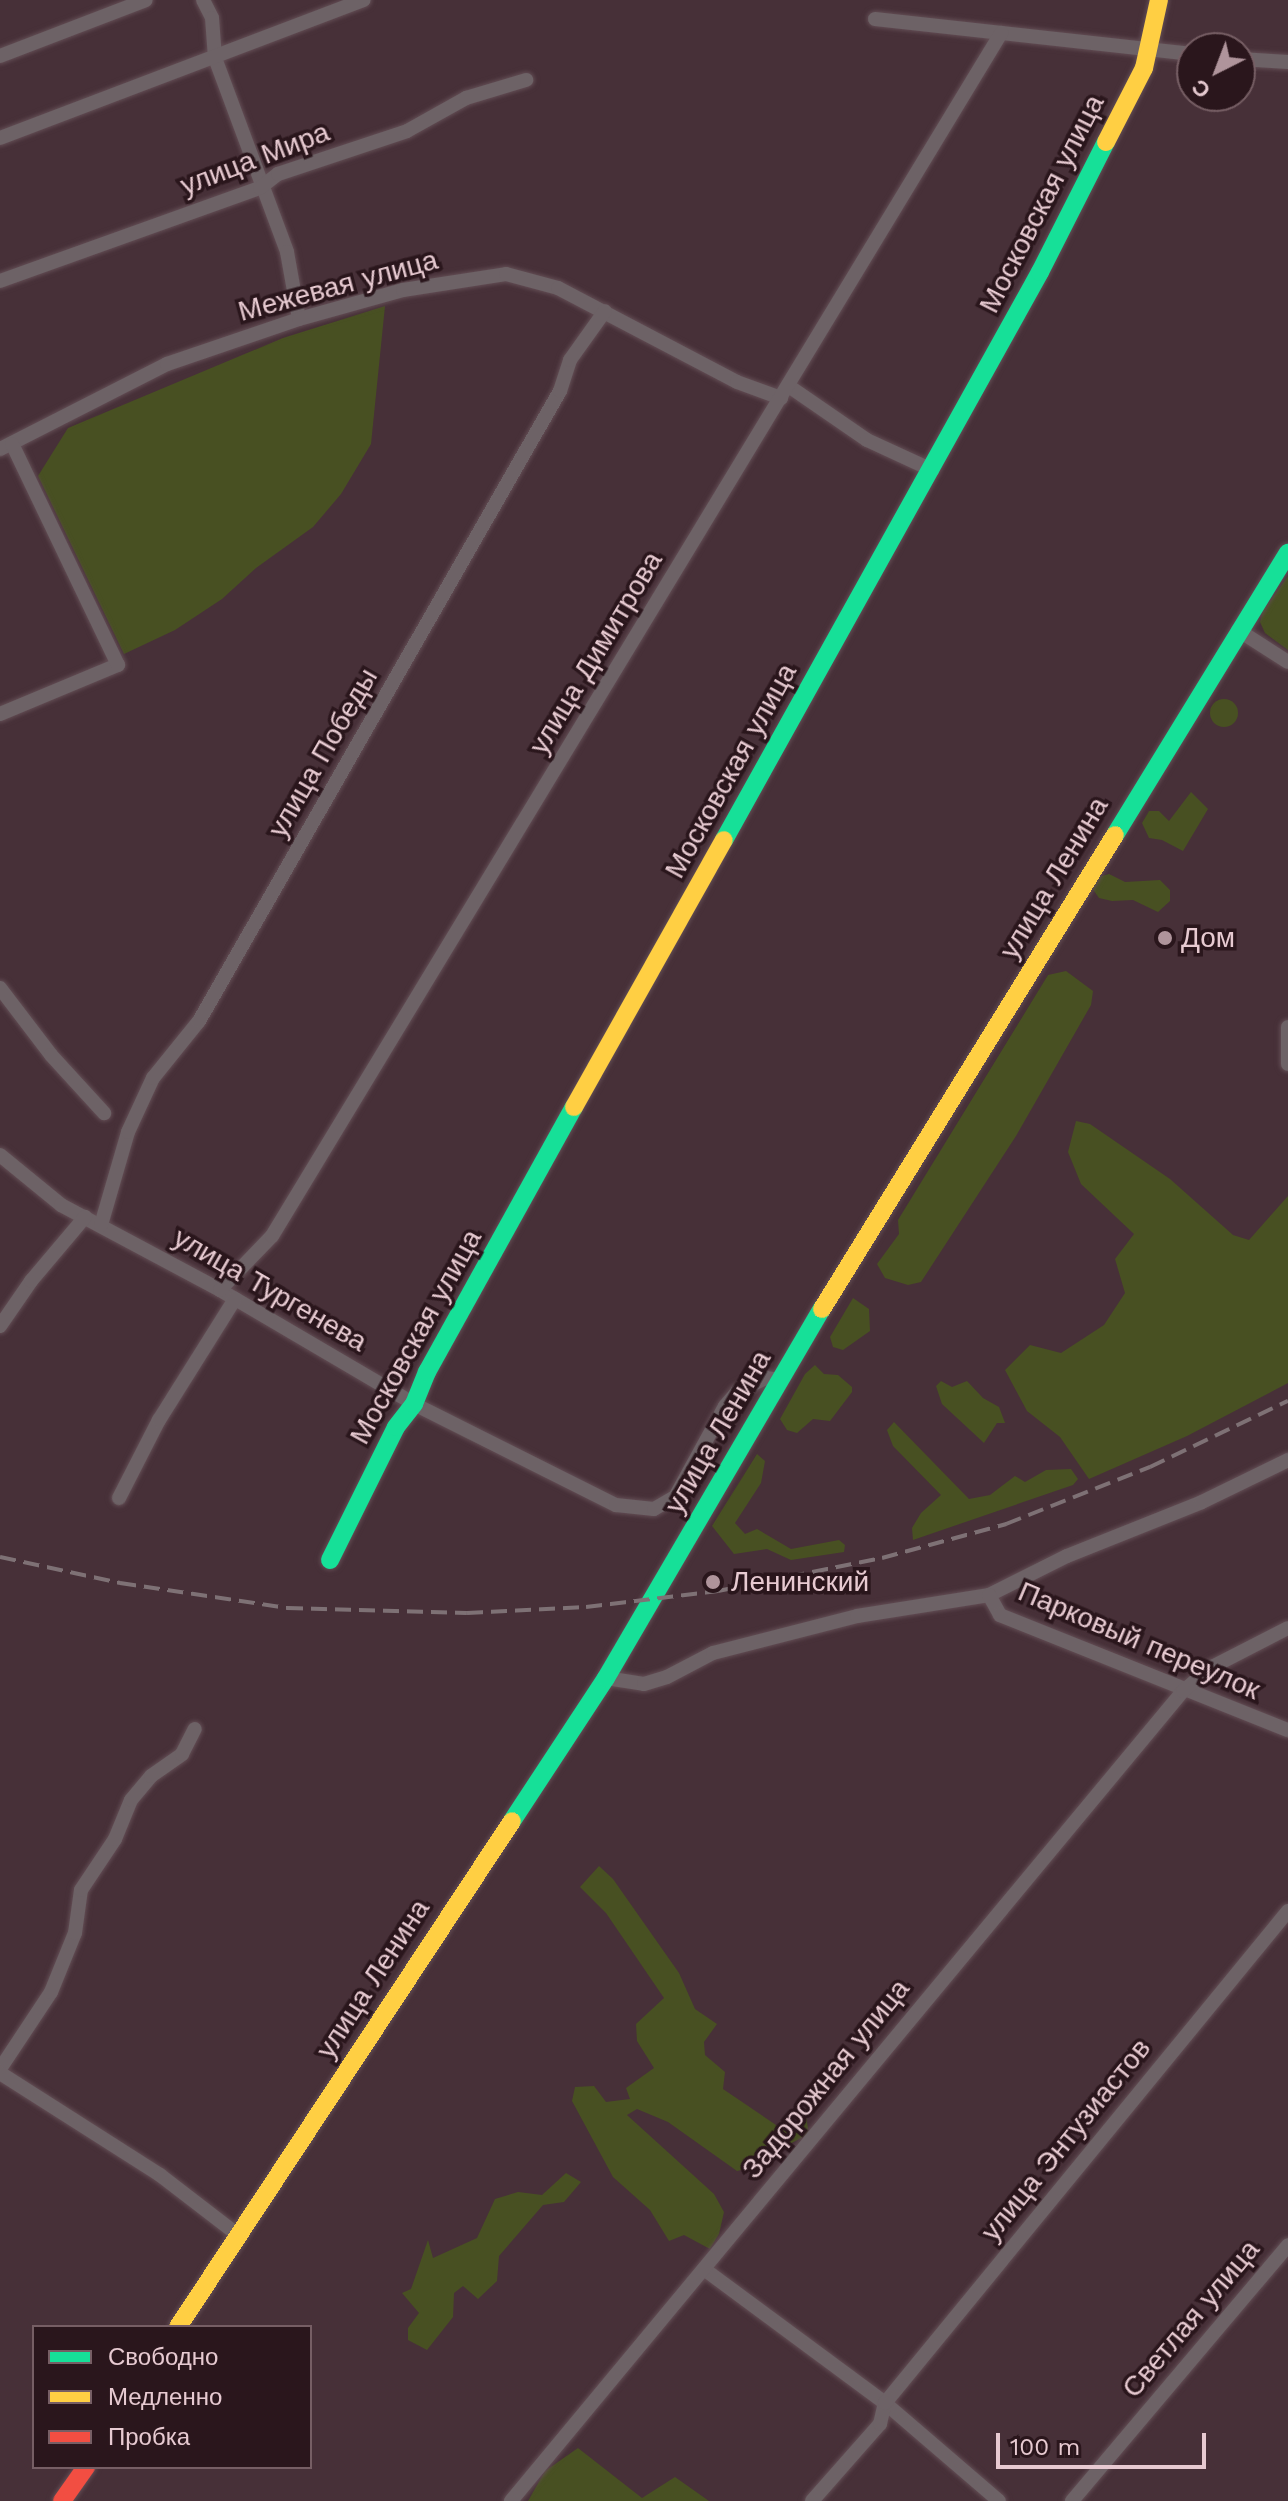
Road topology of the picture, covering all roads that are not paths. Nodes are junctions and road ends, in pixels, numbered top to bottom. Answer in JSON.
{"nodes":[{"id":1,"x":146,"y":0,"type":"edge"},
{"id":2,"x":203,"y":0,"type":"edge"},
{"id":3,"x":364,"y":0,"type":"edge"},
{"id":4,"x":1159,"y":0,"type":"edge"},
{"id":5,"x":875,"y":19,"type":"dead end"},
{"id":6,"x":1001,"y":33,"type":"junction"},
{"id":7,"x":1149,"y":49,"type":"junction"},
{"id":8,"x":1176,"y":52,"type":"edge"},
{"id":9,"x":0,"y":56,"type":"edge"},
{"id":10,"x":215,"y":58,"type":"junction"},
{"id":11,"x":1256,"y":60,"type":"edge"},
{"id":12,"x":1288,"y":62,"type":"edge"},
{"id":13,"x":526,"y":80,"type":"dead end"},
{"id":14,"x":0,"y":138,"type":"edge"},
{"id":15,"x":260,"y":188,"type":"junction"},
{"id":16,"x":0,"y":281,"type":"edge"},
{"id":17,"x":605,"y":311,"type":"junction"},
{"id":18,"x":299,"y":319,"type":"junction"},
{"id":19,"x":785,"y":392,"type":"junction"},
{"id":20,"x":6,"y":446,"type":"edge"},
{"id":21,"x":932,"y":470,"type":"junction"},
{"id":22,"x":1288,"y":553,"type":"edge"},
{"id":23,"x":1238,"y":630,"type":"junction"},
{"id":24,"x":1288,"y":662,"type":"edge"},
{"id":25,"x":0,"y":714,"type":"edge"},
{"id":26,"x":0,"y":988,"type":"edge"},
{"id":27,"x":1288,"y":1027,"type":"edge"},
{"id":28,"x":1288,"y":1064,"type":"edge"},
{"id":29,"x":104,"y":1113,"type":"dead end"},
{"id":30,"x":0,"y":1155,"type":"edge"},
{"id":31,"x":85,"y":1217,"type":"junction"},
{"id":32,"x":101,"y":1225,"type":"junction"},
{"id":33,"x":220,"y":1290,"type":"junction"},
{"id":34,"x":235,"y":1299,"type":"junction"},
{"id":35,"x":0,"y":1326,"type":"edge"},
{"id":36,"x":780,"y":1380,"type":"junction"},
{"id":37,"x":414,"y":1404,"type":"junction"},
{"id":38,"x":1288,"y":1460,"type":"edge"},
{"id":39,"x":119,"y":1498,"type":"dead end"},
{"id":40,"x":330,"y":1560,"type":"dead end"},
{"id":41,"x":989,"y":1595,"type":"junction"},
{"id":42,"x":1288,"y":1628,"type":"edge"},
{"id":43,"x":606,"y":1678,"type":"junction"},
{"id":44,"x":1183,"y":1691,"type":"junction"},
{"id":45,"x":195,"y":1729,"type":"dead end"},
{"id":46,"x":1288,"y":1730,"type":"edge"},
{"id":47,"x":1288,"y":1911,"type":"edge"},
{"id":48,"x":0,"y":2071,"type":"edge"},
{"id":49,"x":238,"y":2235,"type":"junction"},
{"id":50,"x":1288,"y":2245,"type":"edge"},
{"id":51,"x":704,"y":2269,"type":"junction"},
{"id":52,"x":179,"y":2325,"type":"edge"},
{"id":53,"x":885,"y":2403,"type":"junction"},
{"id":54,"x":85,"y":2469,"type":"edge"},
{"id":55,"x":62,"y":2501,"type":"edge"},
{"id":56,"x":511,"y":2501,"type":"edge"},
{"id":57,"x":812,"y":2501,"type":"edge"},
{"id":58,"x":999,"y":2501,"type":"edge"},
{"id":59,"x":1072,"y":2501,"type":"edge"}],
"edges":[{"from":1,"to":9,"type":"street"},
{"from":2,"to":10,"type":"street"},
{"from":3,"to":10,"type":"street"},
{"from":4,"to":7,"type":"main road","name":"Московская улица"},
{"from":5,"to":6,"type":"street"},
{"from":6,"to":7,"type":"street"},
{"from":6,"to":19,"type":"street","name":"улица Димитрова"},
{"from":7,"to":8,"type":"street"},
{"from":7,"to":21,"type":"main road","name":"Московская улица"},
{"from":10,"to":14,"type":"street"},
{"from":10,"to":15,"type":"street"},
{"from":11,"to":12,"type":"street"},
{"from":13,"to":15,"type":"street","name":"улица Мира"},
{"from":15,"to":16,"type":"street","name":"улица Мира"},
{"from":15,"to":18,"type":"street"},
{"from":17,"to":18,"type":"street","name":"Межевая улица"},
{"from":17,"to":19,"type":"street","name":"Межевая улица"},
{"from":17,"to":32,"type":"street","name":"улица Победы"},
{"from":18,"to":20,"type":"street","name":"Межевая улица"},
{"from":19,"to":21,"type":"street","name":"Межевая улица"},
{"from":19,"to":33,"type":"street","name":"улица Димитрова"},
{"from":20,"to":25,"type":"street"},
{"from":21,"to":37,"type":"main road","name":"Московская улица"},
{"from":22,"to":23,"type":"main road","name":"улица Ленина"},
{"from":23,"to":24,"type":"street"},
{"from":23,"to":36,"type":"main road","name":"улица Ленина"},
{"from":26,"to":29,"type":"street"},
{"from":27,"to":28,"type":"street"},
{"from":30,"to":31,"type":"street","name":"улица Тургенева"},
{"from":31,"to":32,"type":"street","name":"улица Тургенева"},
{"from":31,"to":35,"type":"street"},
{"from":32,"to":33,"type":"street","name":"улица Тургенева"},
{"from":33,"to":34,"type":"street","name":"улица Тургенева"},
{"from":34,"to":37,"type":"street","name":"улица Тургенева"},
{"from":34,"to":39,"type":"street"},
{"from":36,"to":37,"type":"street","name":"улица Тургенева"},
{"from":36,"to":43,"type":"main road","name":"улица Ленина"},
{"from":37,"to":40,"type":"main road","name":"Московская улица"},
{"from":38,"to":41,"type":"street"},
{"from":41,"to":43,"type":"street","name":"Парковый переулок"},
{"from":41,"to":44,"type":"street","name":"Парковый переулок"},
{"from":42,"to":44,"type":"street","name":"Задорожная улица"},
{"from":43,"to":49,"type":"main road","name":"улица Ленина"},
{"from":44,"to":46,"type":"street","name":"Парковый переулок"},
{"from":44,"to":51,"type":"street","name":"Задорожная улица"},
{"from":45,"to":48,"type":"street"},
{"from":47,"to":53,"type":"street","name":"улица Энтузиастов"},
{"from":48,"to":49,"type":"street"},
{"from":49,"to":52,"type":"main road","name":"улица Ленина"},
{"from":50,"to":59,"type":"street","name":"Светлая улица"},
{"from":51,"to":53,"type":"street"},
{"from":51,"to":56,"type":"street","name":"Задорожная улица"},
{"from":53,"to":57,"type":"street","name":"улица Энтузиастов"},
{"from":53,"to":58,"type":"street"},
{"from":54,"to":55,"type":"main road"}]}
